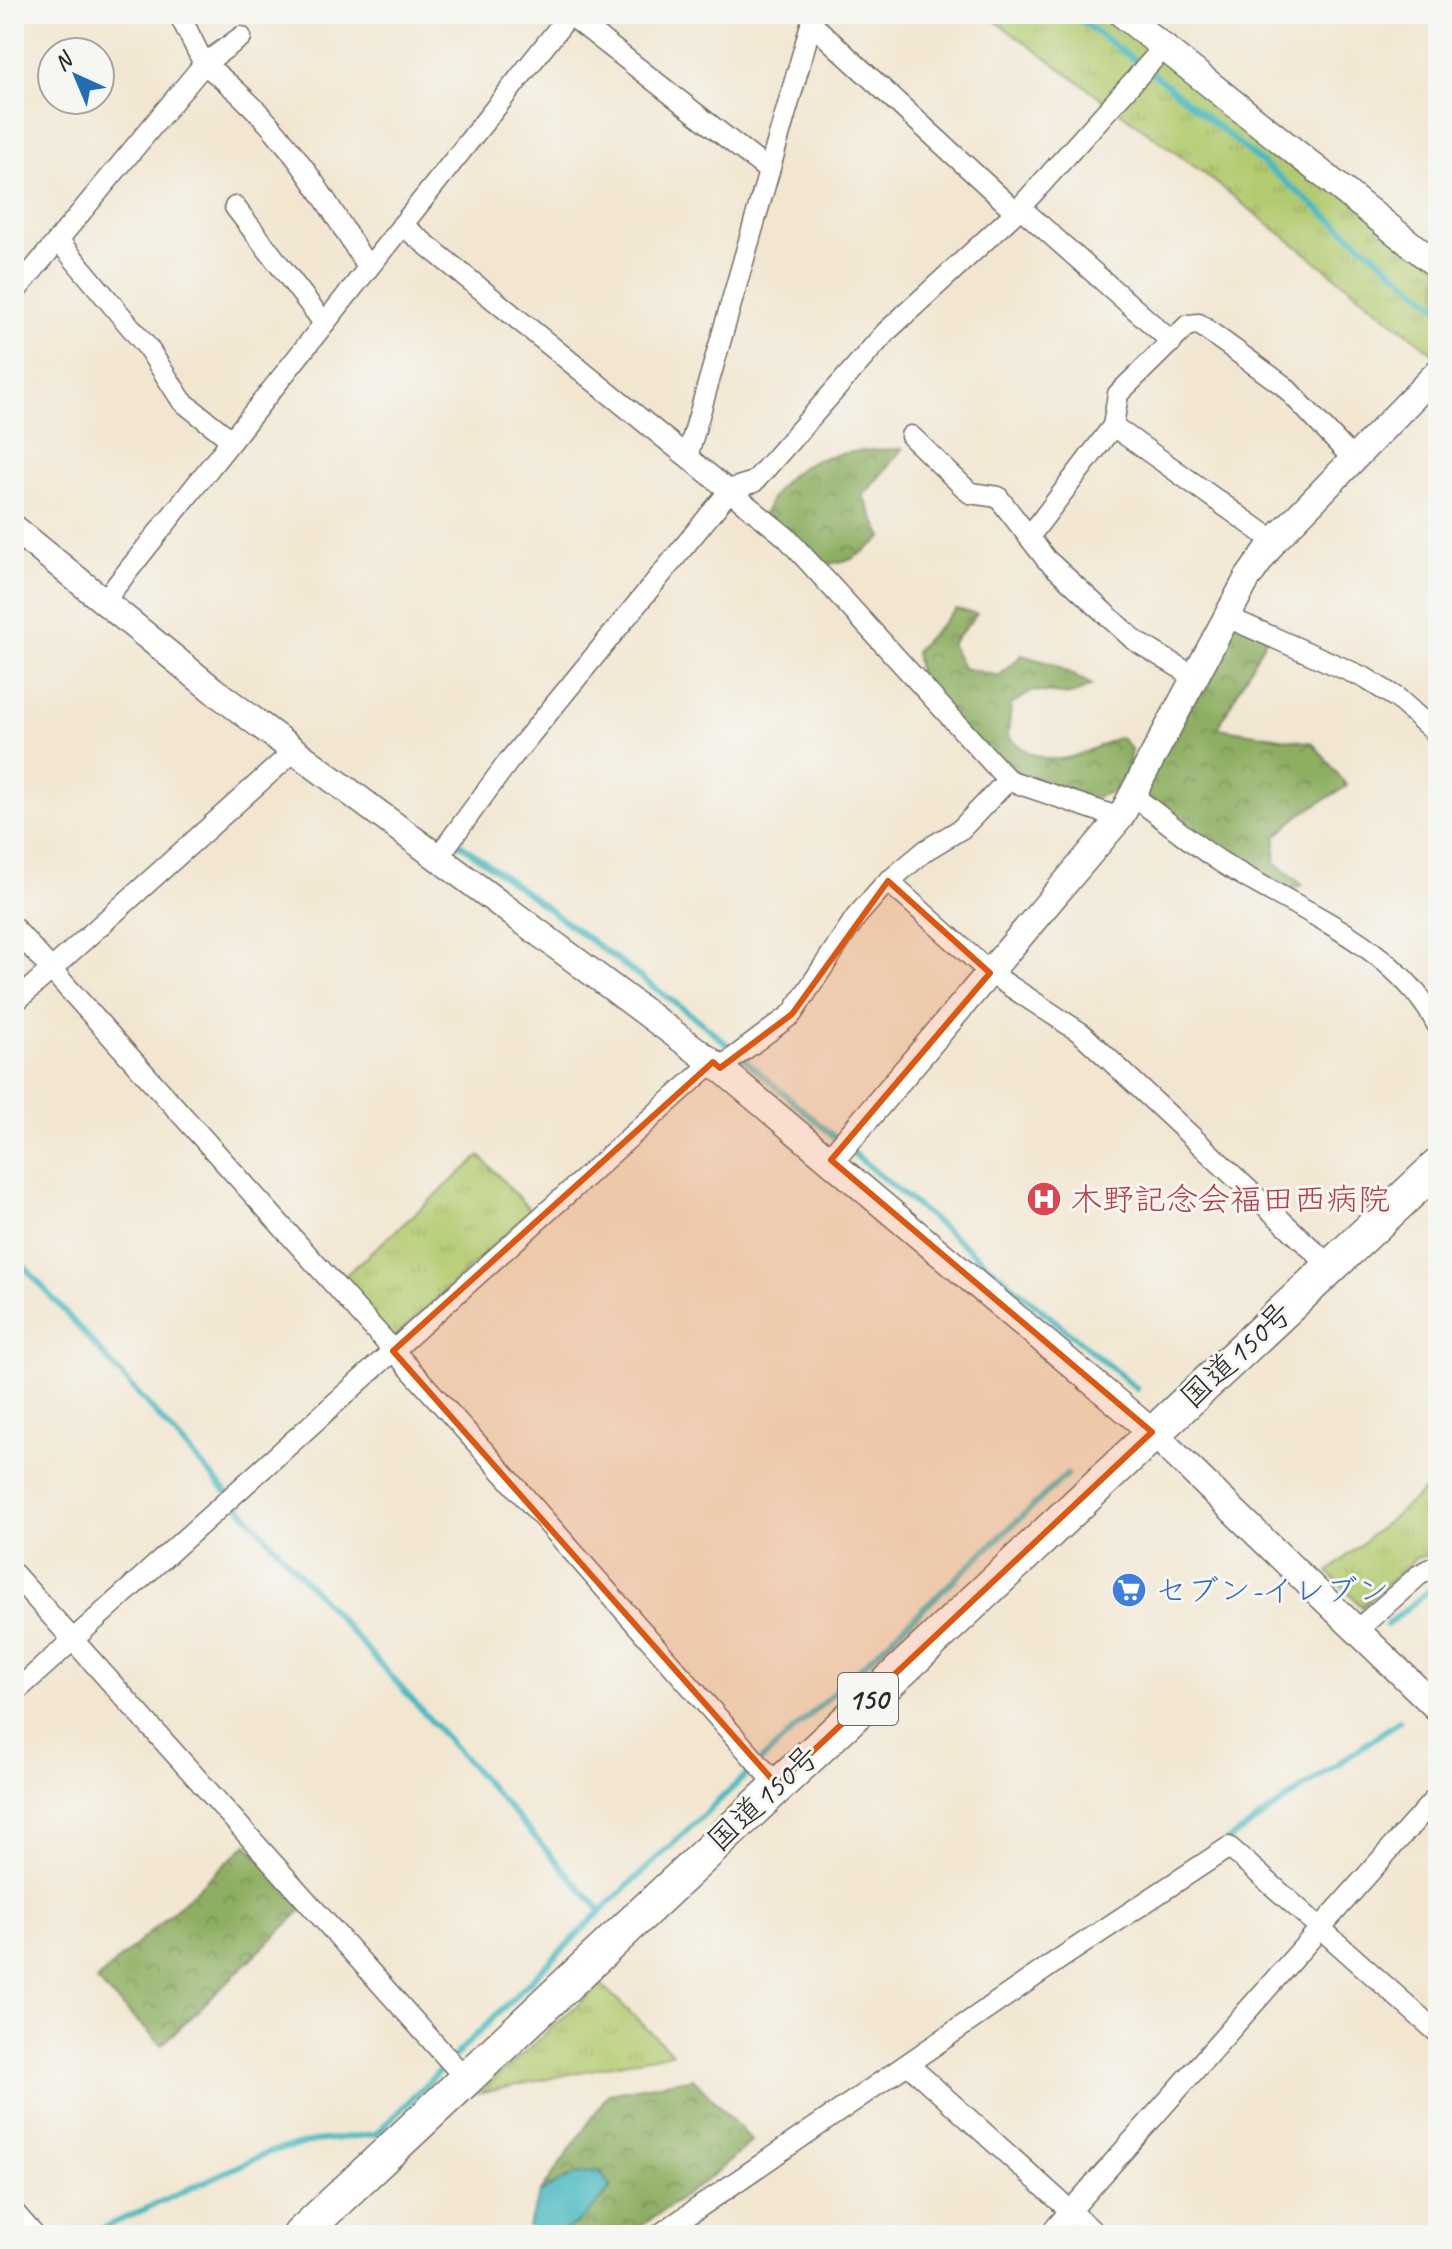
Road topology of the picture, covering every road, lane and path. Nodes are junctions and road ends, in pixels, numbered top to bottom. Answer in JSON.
{"nodes":[{"id":1,"x":179,"y":14,"type":"edge"},
{"id":2,"x":570,"y":14,"type":"edge"},
{"id":3,"x":1122,"y":14,"type":"edge"},
{"id":4,"x":813,"y":19,"type":"edge"},
{"id":5,"x":241,"y":37,"type":"dead end"},
{"id":6,"x":1162,"y":50,"type":"junction"},
{"id":7,"x":204,"y":64,"type":"junction"},
{"id":8,"x":769,"y":171,"type":"junction"},
{"id":9,"x":235,"y":207,"type":"dead end"},
{"id":10,"x":1019,"y":210,"type":"junction"},
{"id":11,"x":402,"y":225,"type":"junction"},
{"id":12,"x":58,"y":240,"type":"junction"},
{"id":13,"x":1438,"y":266,"type":"edge"},
{"id":14,"x":368,"y":268,"type":"junction"},
{"id":15,"x":14,"y":293,"type":"edge"},
{"id":16,"x":324,"y":323,"type":"junction"},
{"id":17,"x":1172,"y":342,"type":"junction"},
{"id":18,"x":1438,"y":372,"type":"edge"},
{"id":19,"x":1113,"y":426,"type":"junction"},
{"id":20,"x":911,"y":436,"type":"dead end"},
{"id":21,"x":231,"y":440,"type":"junction"},
{"id":22,"x":688,"y":454,"type":"junction"},
{"id":23,"x":1353,"y":459,"type":"junction"},
{"id":24,"x":731,"y":489,"type":"junction"},
{"id":25,"x":14,"y":528,"type":"edge"},
{"id":26,"x":1029,"y":537,"type":"junction"},
{"id":27,"x":1274,"y":541,"type":"junction"},
{"id":28,"x":104,"y":601,"type":"junction"},
{"id":29,"x":1227,"y":617,"type":"junction"},
{"id":30,"x":1195,"y":677,"type":"junction"},
{"id":31,"x":1438,"y":735,"type":"edge"},
{"id":32,"x":294,"y":751,"type":"junction"},
{"id":33,"x":1008,"y":780,"type":"junction"},
{"id":34,"x":1126,"y":806,"type":"junction"},
{"id":35,"x":438,"y":857,"type":"junction"},
{"id":36,"x":888,"y":881,"type":"junction"},
{"id":37,"x":14,"y":928,"type":"edge"},
{"id":38,"x":52,"y":970,"type":"junction"},
{"id":39,"x":990,"y":973,"type":"junction"},
{"id":40,"x":14,"y":1003,"type":"edge"},
{"id":41,"x":1438,"y":1026,"type":"edge"},
{"id":42,"x":716,"y":1065,"type":"junction"},
{"id":43,"x":831,"y":1160,"type":"junction"},
{"id":44,"x":1438,"y":1166,"type":"edge"},
{"id":45,"x":1331,"y":1267,"type":"junction"},
{"id":46,"x":393,"y":1351,"type":"junction"},
{"id":47,"x":1152,"y":1432,"type":"junction"},
{"id":48,"x":1438,"y":1565,"type":"edge"},
{"id":49,"x":14,"y":1574,"type":"edge"},
{"id":50,"x":1355,"y":1632,"type":"junction"},
{"id":51,"x":73,"y":1640,"type":"junction"},
{"id":52,"x":14,"y":1693,"type":"edge"},
{"id":53,"x":1438,"y":1709,"type":"edge"},
{"id":54,"x":777,"y":1785,"type":"junction"},
{"id":55,"x":1438,"y":1795,"type":"edge"},
{"id":56,"x":1320,"y":1928,"type":"junction"},
{"id":57,"x":1438,"y":2033,"type":"edge"},
{"id":58,"x":909,"y":2065,"type":"junction"},
{"id":59,"x":466,"y":2079,"type":"junction"},
{"id":60,"x":1070,"y":2211,"type":"junction"},
{"id":61,"x":14,"y":2212,"type":"edge"},
{"id":62,"x":34,"y":2235,"type":"edge"},
{"id":63,"x":300,"y":2235,"type":"edge"},
{"id":64,"x":659,"y":2235,"type":"edge"},
{"id":65,"x":1049,"y":2235,"type":"edge"},
{"id":66,"x":1097,"y":2235,"type":"edge"}],
"edges":[{"from":1,"to":7,"type":"street"},
{"from":2,"to":8,"type":"street"},
{"from":2,"to":11,"type":"street"},
{"from":3,"to":6,"type":"street"},
{"from":4,"to":8,"type":"street"},
{"from":4,"to":10,"type":"street"},
{"from":5,"to":7,"type":"street"},
{"from":6,"to":10,"type":"street"},
{"from":6,"to":13,"type":"street"},
{"from":7,"to":12,"type":"street"},
{"from":7,"to":14,"type":"street"},
{"from":8,"to":22,"type":"street"},
{"from":9,"to":16,"type":"street"},
{"from":10,"to":17,"type":"street"},
{"from":10,"to":24,"type":"street"},
{"from":11,"to":14,"type":"street"},
{"from":11,"to":22,"type":"street"},
{"from":12,"to":15,"type":"street"},
{"from":12,"to":21,"type":"street"},
{"from":14,"to":16,"type":"street"},
{"from":16,"to":21,"type":"street"},
{"from":17,"to":19,"type":"street"},
{"from":17,"to":23,"type":"street"},
{"from":18,"to":23,"type":"street"},
{"from":19,"to":26,"type":"street"},
{"from":19,"to":27,"type":"street"},
{"from":20,"to":26,"type":"street"},
{"from":21,"to":28,"type":"street"},
{"from":22,"to":24,"type":"street"},
{"from":23,"to":27,"type":"street"},
{"from":24,"to":33,"type":"street"},
{"from":24,"to":35,"type":"street"},
{"from":25,"to":28,"type":"street"},
{"from":26,"to":30,"type":"street"},
{"from":27,"to":29,"type":"street"},
{"from":28,"to":32,"type":"street"},
{"from":29,"to":30,"type":"street"},
{"from":29,"to":31,"type":"street"},
{"from":30,"to":34,"type":"street"},
{"from":32,"to":35,"type":"street"},
{"from":32,"to":38,"type":"street"},
{"from":33,"to":34,"type":"street"},
{"from":33,"to":36,"type":"street"},
{"from":34,"to":39,"type":"street"},
{"from":34,"to":41,"type":"street"},
{"from":35,"to":42,"type":"street"},
{"from":36,"to":39,"type":"street"},
{"from":36,"to":42,"type":"street"},
{"from":37,"to":38,"type":"street"},
{"from":38,"to":40,"type":"street"},
{"from":38,"to":46,"type":"street"},
{"from":39,"to":43,"type":"street"},
{"from":39,"to":45,"type":"street"},
{"from":42,"to":43,"type":"street"},
{"from":42,"to":46,"type":"street"},
{"from":43,"to":47,"type":"street"},
{"from":44,"to":45,"type":"highway","name":"国道150号","number":"150"},
{"from":45,"to":47,"type":"highway","name":"国道150号","number":"150"},
{"from":46,"to":51,"type":"street"},
{"from":46,"to":54,"type":"street"},
{"from":47,"to":50,"type":"street"},
{"from":47,"to":54,"type":"highway","name":"国道150号","number":"150"},
{"from":48,"to":50,"type":"street"},
{"from":49,"to":51,"type":"street"},
{"from":50,"to":53,"type":"street"},
{"from":51,"to":52,"type":"street"},
{"from":51,"to":59,"type":"street"},
{"from":54,"to":59,"type":"highway","name":"国道150号","number":"150"},
{"from":55,"to":56,"type":"street"},
{"from":56,"to":57,"type":"street"},
{"from":56,"to":58,"type":"street"},
{"from":56,"to":60,"type":"street"},
{"from":58,"to":60,"type":"street"},
{"from":58,"to":64,"type":"street"},
{"from":59,"to":63,"type":"highway","name":"国道150号","number":"150"},
{"from":60,"to":65,"type":"street"},
{"from":60,"to":66,"type":"street"},
{"from":61,"to":62,"type":"street"}]}
